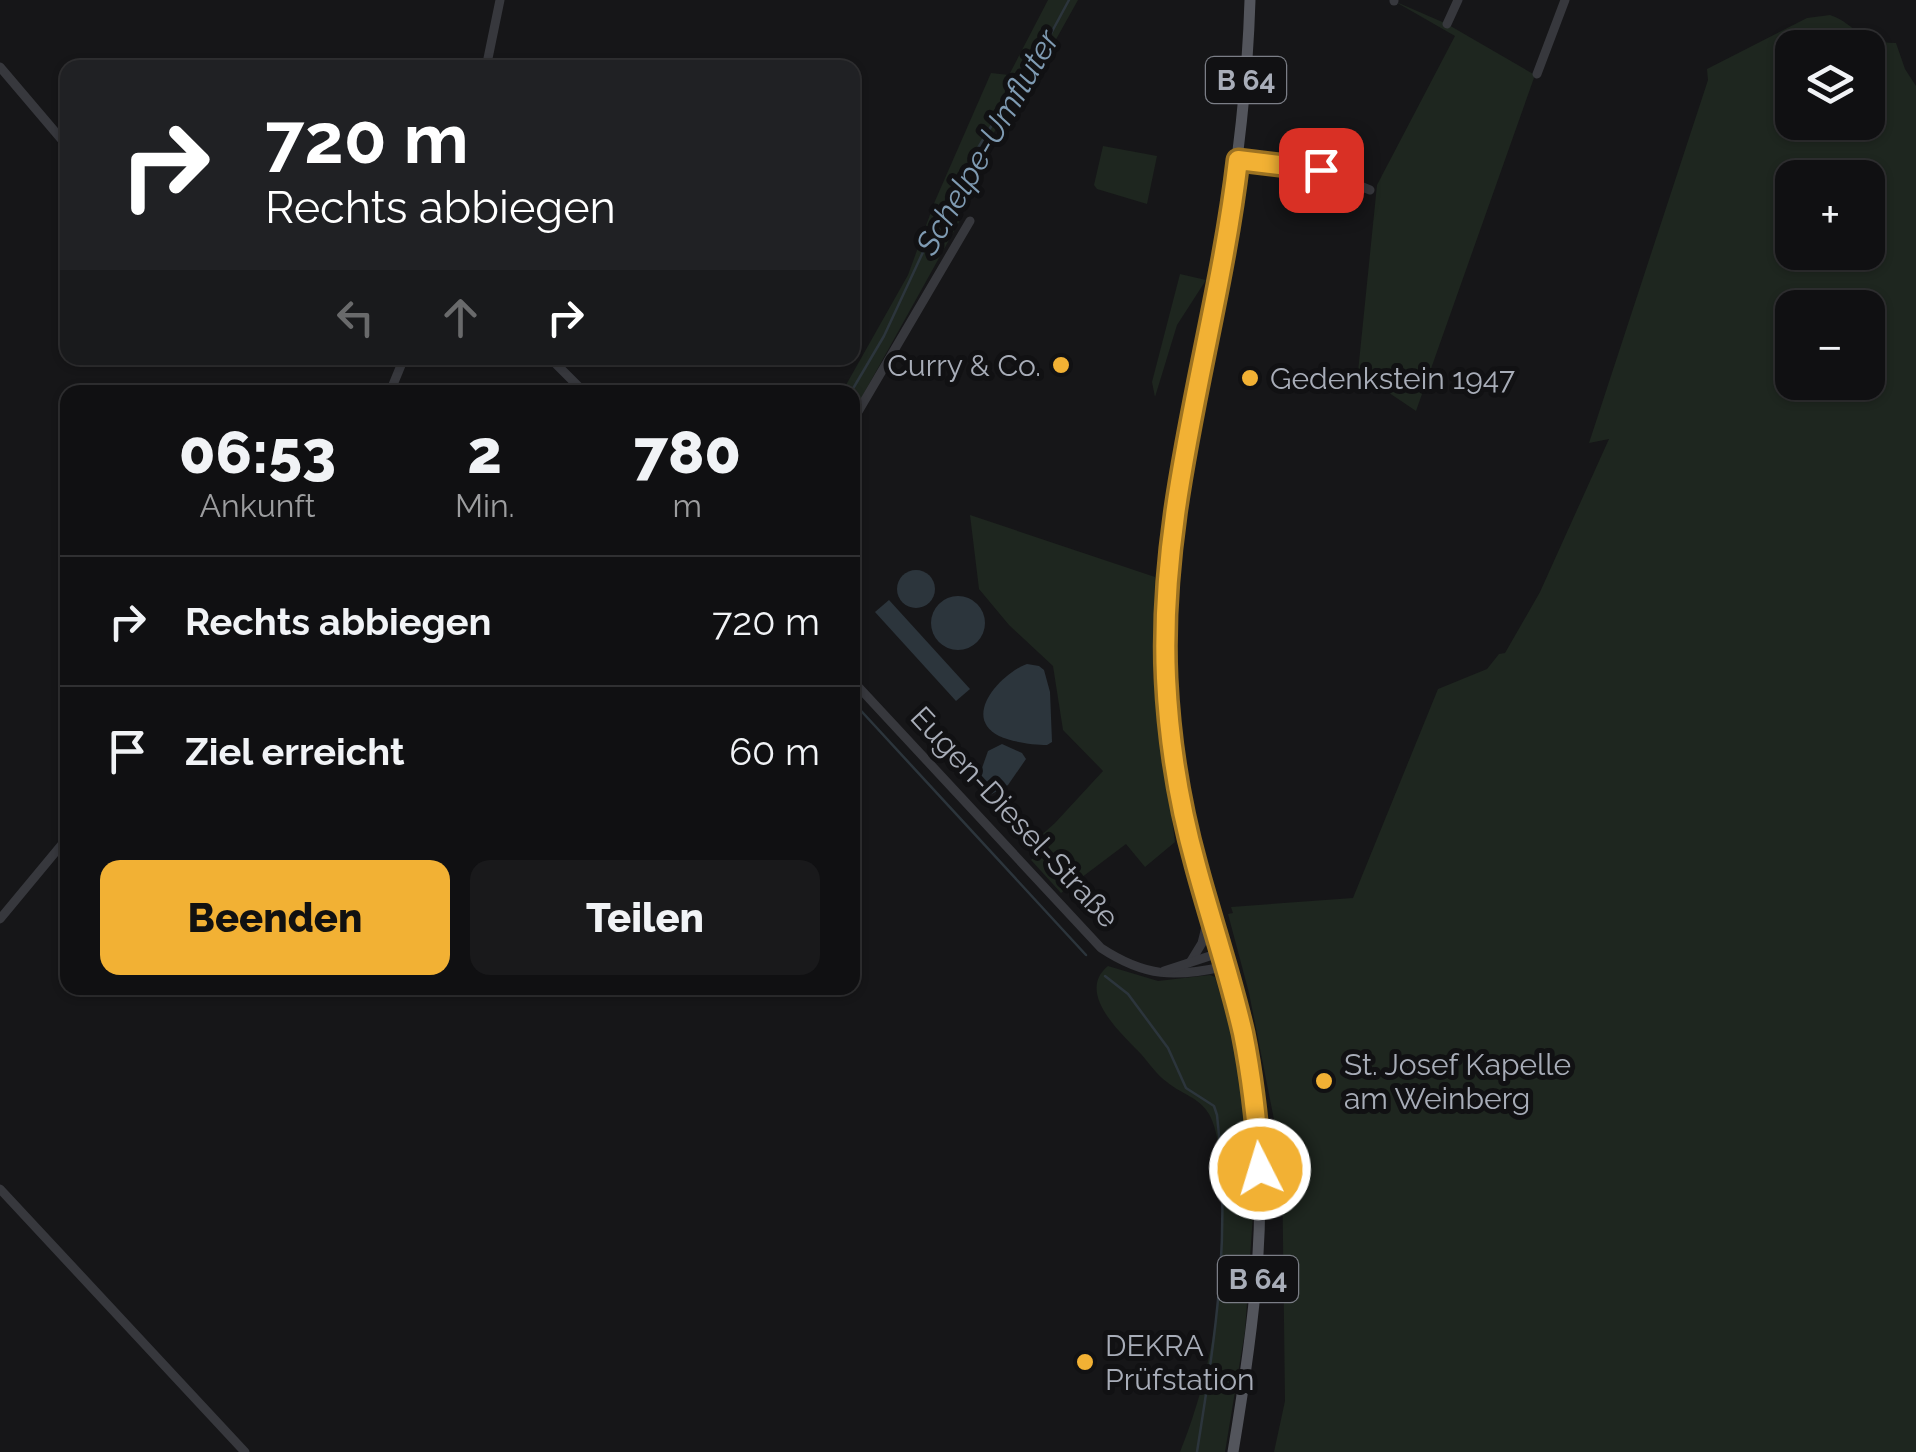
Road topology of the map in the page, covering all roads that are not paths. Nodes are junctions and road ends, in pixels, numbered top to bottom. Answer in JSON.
{"nodes":[{"id":1,"x":500,"y":0,"type":"edge"},
{"id":2,"x":1250,"y":0,"type":"edge"},
{"id":3,"x":1458,"y":0,"type":"edge"},
{"id":4,"x":1564,"y":0,"type":"edge"},
{"id":5,"x":1447,"y":24,"type":"dead end"},
{"id":6,"x":488,"y":60,"type":"edge"},
{"id":7,"x":0,"y":66,"type":"edge"},
{"id":8,"x":1537,"y":74,"type":"dead end"},
{"id":9,"x":60,"y":137,"type":"edge"},
{"id":10,"x":1238,"y":160,"type":"junction"},
{"id":11,"x":1370,"y":190,"type":"dead end"},
{"id":12,"x":970,"y":221,"type":"dead end"},
{"id":13,"x":557,"y":365,"type":"edge"},
{"id":14,"x":577,"y":385,"type":"edge"},
{"id":15,"x":860,"y":408,"type":"edge"},
{"id":16,"x":860,"y":689,"type":"edge"},
{"id":17,"x":60,"y":847,"type":"edge"},
{"id":18,"x":1209,"y":912,"type":"junction"},
{"id":19,"x":0,"y":918,"type":"edge"},
{"id":20,"x":1222,"y":952,"type":"junction"},
{"id":21,"x":1190,"y":962,"type":"junction"},
{"id":22,"x":1226,"y":966,"type":"junction"},
{"id":23,"x":1152,"y":972,"type":"junction"},
{"id":24,"x":0,"y":1189,"type":"edge"},
{"id":25,"x":245,"y":1452,"type":"edge"},
{"id":26,"x":1233,"y":1452,"type":"edge"}],
"edges":[{"from":1,"to":6,"type":"street"},
{"from":2,"to":10,"type":"main road","number":"B 64"},
{"from":3,"to":5,"type":"street"},
{"from":4,"to":8,"type":"street"},
{"from":7,"to":9,"type":"street"},
{"from":10,"to":11,"type":"street"},
{"from":10,"to":18,"type":"main road","number":"B 64"},
{"from":12,"to":15,"type":"street"},
{"from":13,"to":14,"type":"street"},
{"from":16,"to":23,"type":"street","name":"Eugen-Diesel-Straße"},
{"from":17,"to":19,"type":"street"},
{"from":18,"to":20,"type":"main road","number":"B 64"},
{"from":18,"to":21,"type":"street"},
{"from":20,"to":21,"type":"street"},
{"from":20,"to":22,"type":"main road","number":"B 64"},
{"from":21,"to":23,"type":"street"},
{"from":22,"to":23,"type":"street","name":"Eugen-Diesel-Straße"},
{"from":22,"to":26,"type":"main road","number":"B 64"},
{"from":24,"to":25,"type":"street"}]}
